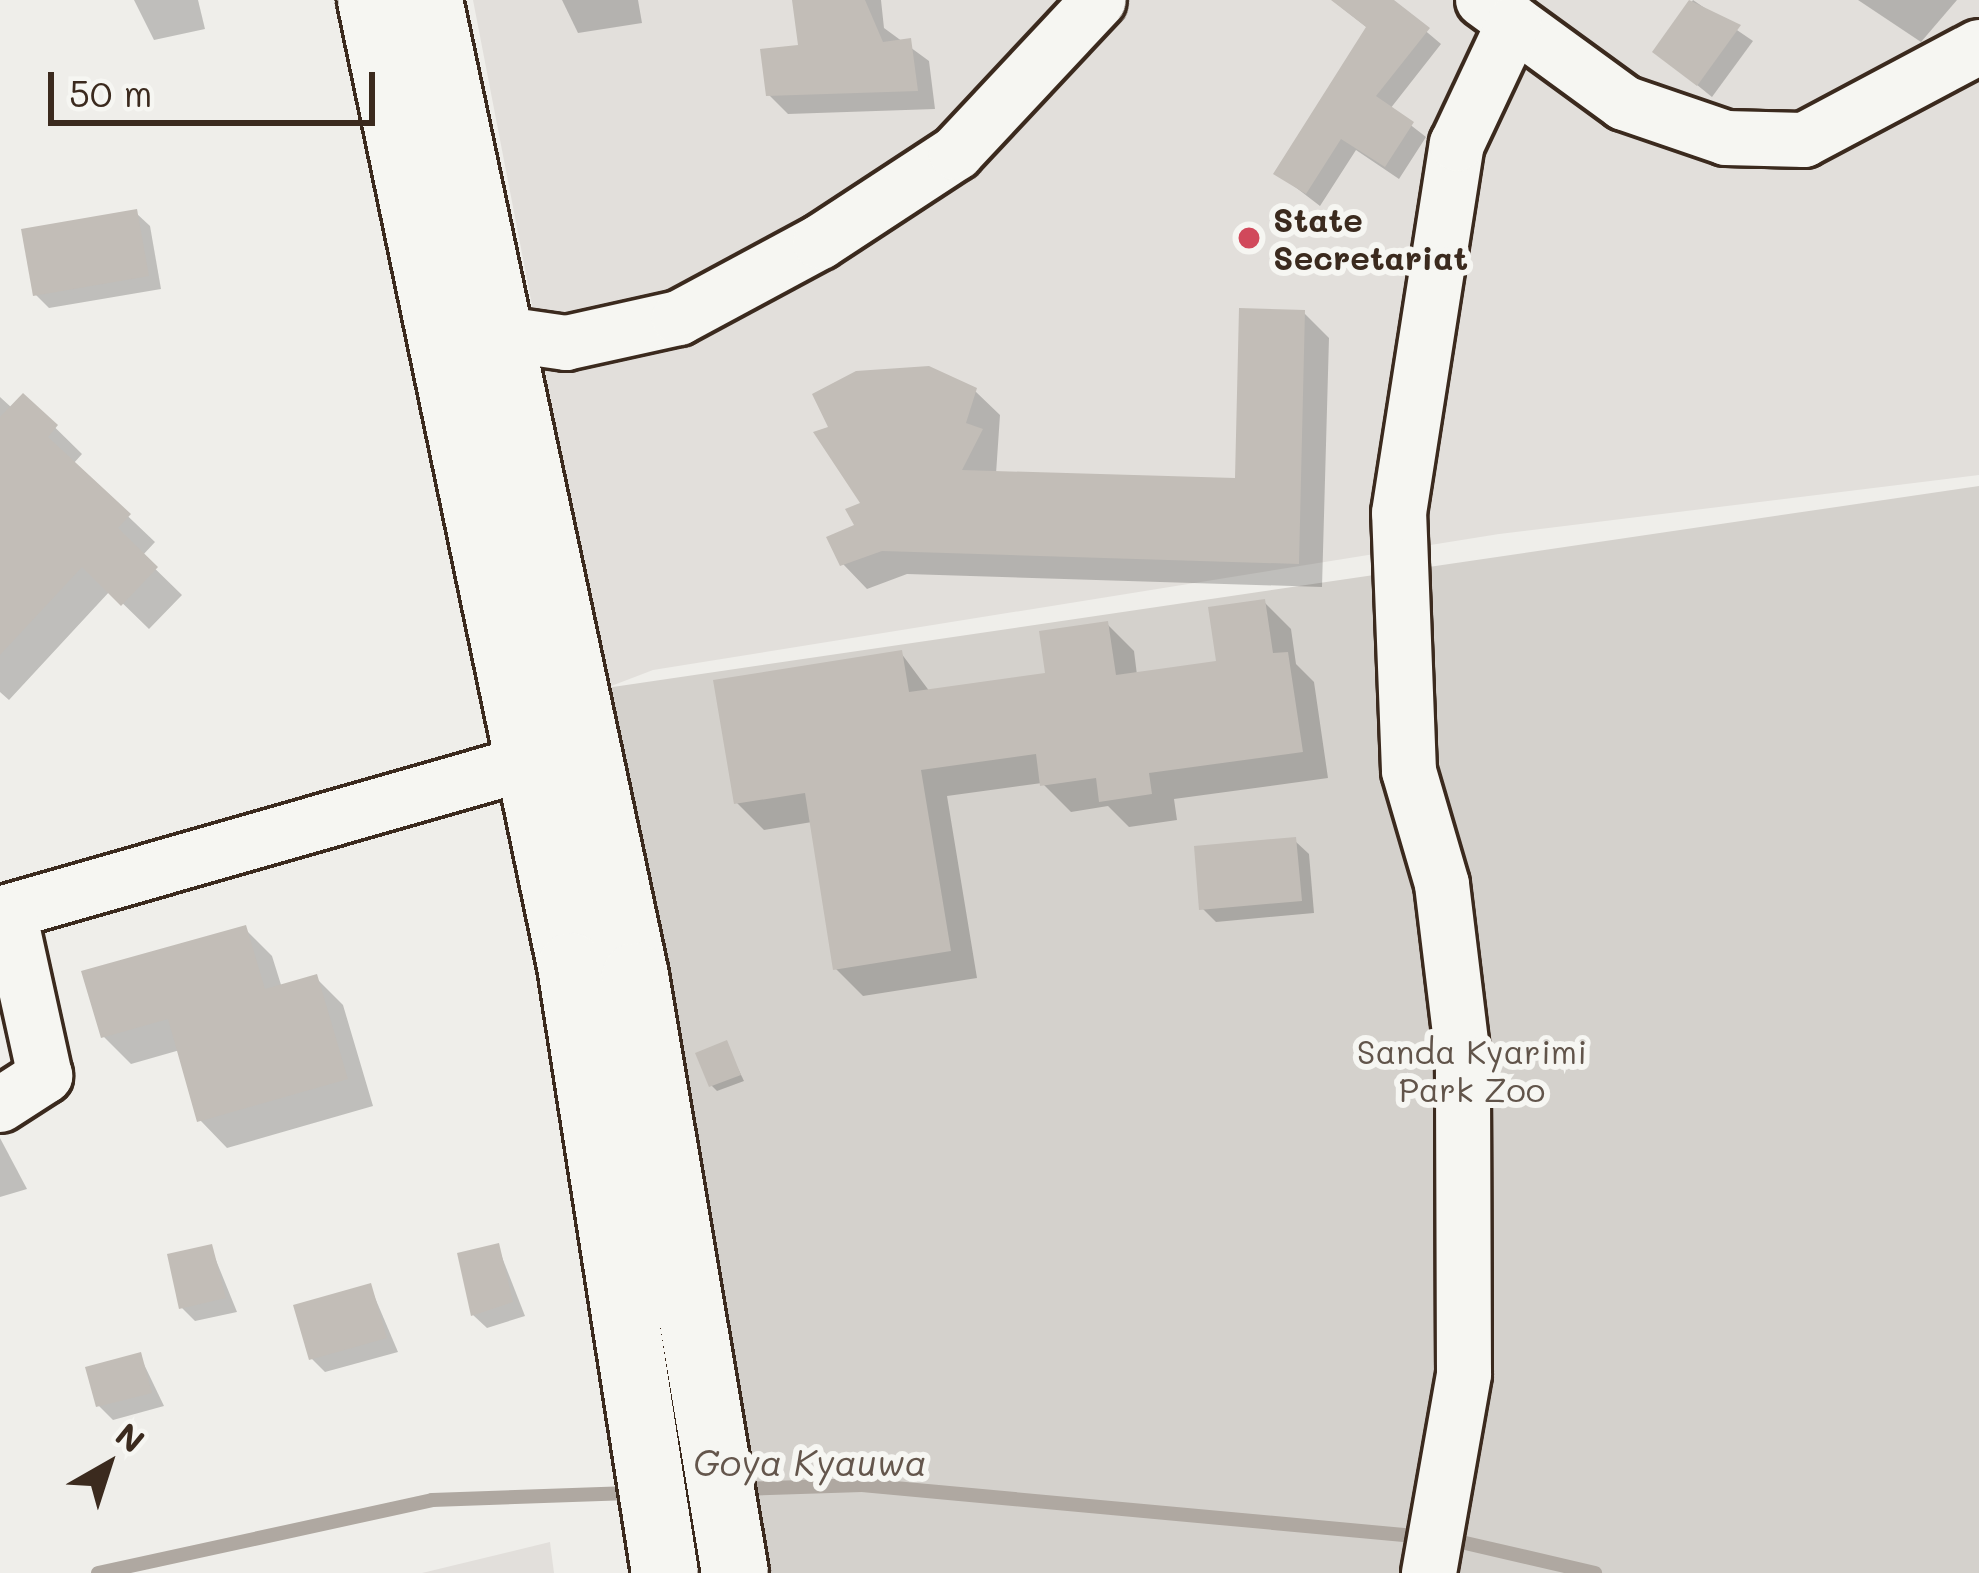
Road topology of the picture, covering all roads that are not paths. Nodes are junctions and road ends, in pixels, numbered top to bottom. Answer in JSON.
{"nodes":[{"id":1,"x":371,"y":0,"type":"edge"},
{"id":2,"x":429,"y":0,"type":"edge"},
{"id":3,"x":1100,"y":0,"type":"edge"},
{"id":4,"x":1499,"y":12,"type":"edge"},
{"id":5,"x":1979,"y":47,"type":"edge"},
{"id":6,"x":497,"y":333,"type":"junction"},
{"id":7,"x":558,"y":754,"type":"junction"},
{"id":8,"x":4,"y":913,"type":"edge"},
{"id":9,"x":0,"y":1105,"type":"edge"},
{"id":10,"x":645,"y":1267,"type":"junction"},
{"id":11,"x":733,"y":1562,"type":"edge"},
{"id":12,"x":664,"y":1568,"type":"edge"},
{"id":13,"x":1429,"y":1573,"type":"edge"}],
"edges":[{"from":1,"to":7,"type":"main road"},
{"from":2,"to":6,"type":"main road"},
{"from":3,"to":6,"type":"street"},
{"from":4,"to":5,"type":"street"},
{"from":4,"to":13,"type":"street"},
{"from":6,"to":7,"type":"main road"},
{"from":7,"to":8,"type":"street"},
{"from":7,"to":10,"type":"main road"},
{"from":8,"to":9,"type":"street"},
{"from":10,"to":11,"type":"main road"},
{"from":10,"to":12,"type":"main road"}]}
